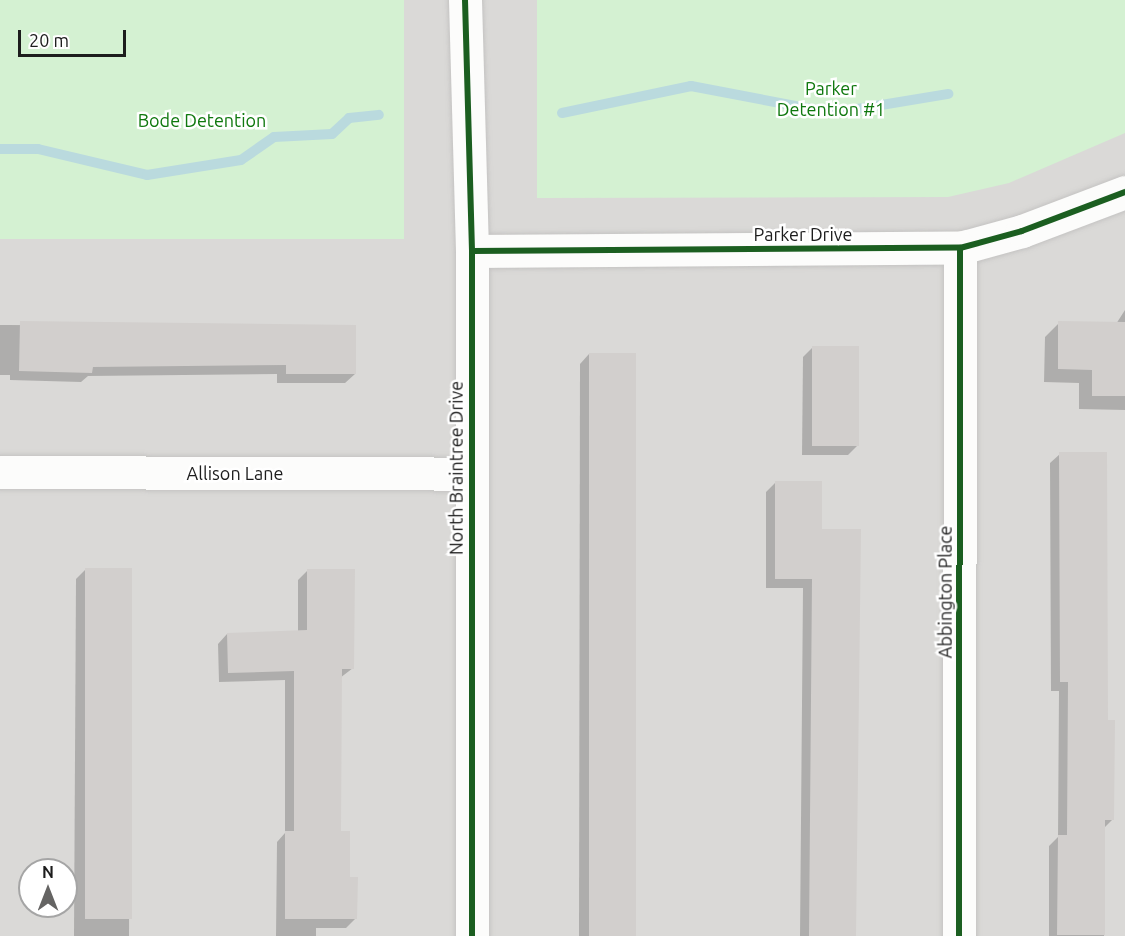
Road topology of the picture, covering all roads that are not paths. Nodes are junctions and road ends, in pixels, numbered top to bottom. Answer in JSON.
{"nodes":[{"id":1,"x":465,"y":0,"type":"edge"},
{"id":2,"x":1125,"y":192,"type":"edge"},
{"id":3,"x":960,"y":248,"type":"junction"},
{"id":4,"x":472,"y":251,"type":"junction"},
{"id":5,"x":0,"y":472,"type":"edge"},
{"id":6,"x":471,"y":474,"type":"junction"},
{"id":7,"x":472,"y":936,"type":"edge"},
{"id":8,"x":959,"y":936,"type":"edge"}],
"edges":[{"from":1,"to":4,"type":"street","name":"North Braintree Drive"},
{"from":2,"to":3,"type":"street","name":"Parker Drive"},
{"from":3,"to":4,"type":"street","name":"Parker Drive"},
{"from":3,"to":8,"type":"street","name":"Abbington Place"},
{"from":4,"to":6,"type":"street","name":"North Braintree Drive"},
{"from":5,"to":6,"type":"street","name":"Allison Lane"},
{"from":6,"to":7,"type":"street","name":"North Braintree Drive"}]}
